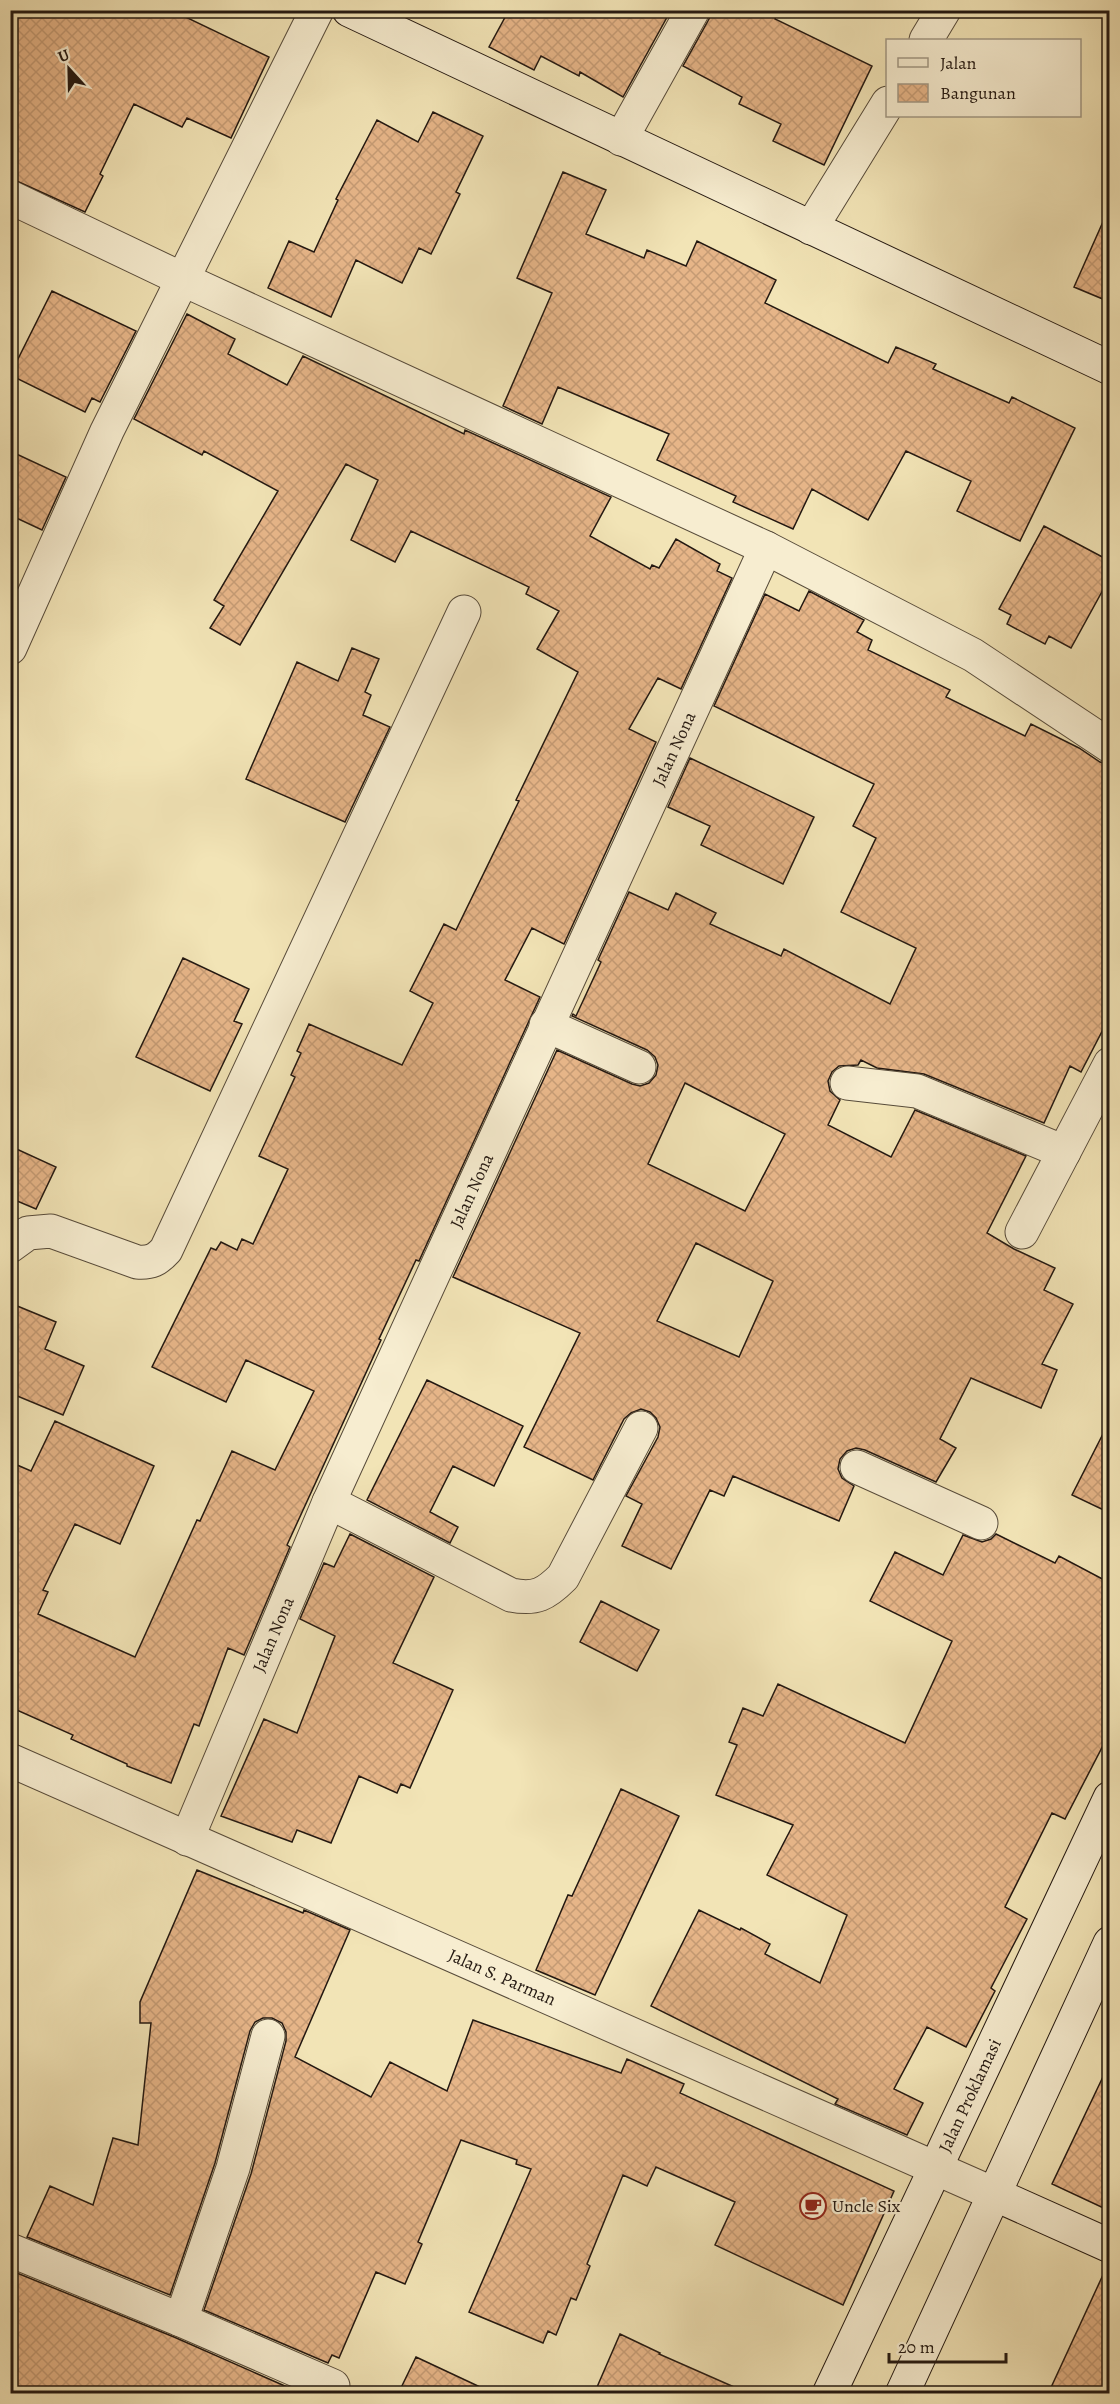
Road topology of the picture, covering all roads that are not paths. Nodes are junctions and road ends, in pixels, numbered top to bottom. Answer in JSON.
{"nodes":[{"id":1,"x":317,"y":10,"type":"edge"},
{"id":2,"x":349,"y":10,"type":"edge"},
{"id":3,"x":693,"y":10,"type":"edge"},
{"id":4,"x":944,"y":10,"type":"edge"},
{"id":5,"x":927,"y":39,"type":"edge"},
{"id":6,"x":886,"y":106,"type":"edge"},
{"id":7,"x":621,"y":139,"type":"junction"},
{"id":8,"x":10,"y":197,"type":"edge"},
{"id":9,"x":811,"y":228,"type":"junction"},
{"id":10,"x":182,"y":279,"type":"junction"},
{"id":11,"x":1110,"y":368,"type":"edge"},
{"id":12,"x":766,"y":548,"type":"junction"},
{"id":13,"x":464,"y":612,"type":"dead end"},
{"id":14,"x":10,"y":648,"type":"edge"},
{"id":15,"x":1110,"y":746,"type":"edge"},
{"id":16,"x":546,"y":1025,"type":"junction"},
{"id":17,"x":1110,"y":1064,"type":"edge"},
{"id":18,"x":639,"y":1067,"type":"dead end"},
{"id":19,"x":847,"y":1083,"type":"dead end"},
{"id":20,"x":1064,"y":1152,"type":"junction"},
{"id":21,"x":1023,"y":1232,"type":"dead end"},
{"id":22,"x":10,"y":1246,"type":"edge"},
{"id":23,"x":641,"y":1428,"type":"dead end"},
{"id":24,"x":857,"y":1467,"type":"dead end"},
{"id":25,"x":329,"y":1502,"type":"junction"},
{"id":26,"x":981,"y":1523,"type":"dead end"},
{"id":27,"x":10,"y":1760,"type":"edge"},
{"id":28,"x":1110,"y":1798,"type":"edge"},
{"id":29,"x":187,"y":1839,"type":"junction"},
{"id":30,"x":1110,"y":1943,"type":"edge"},
{"id":31,"x":268,"y":2036,"type":"dead end"},
{"id":32,"x":937,"y":2168,"type":"junction"},
{"id":33,"x":994,"y":2194,"type":"junction"},
{"id":34,"x":1110,"y":2246,"type":"edge"},
{"id":35,"x":10,"y":2250,"type":"edge"},
{"id":36,"x":181,"y":2320,"type":"junction"},
{"id":37,"x":329,"y":2394,"type":"edge"},
{"id":38,"x":830,"y":2394,"type":"edge"},
{"id":39,"x":902,"y":2394,"type":"edge"}],
"edges":[{"from":1,"to":10,"type":"street"},
{"from":2,"to":7,"type":"street"},
{"from":3,"to":7,"type":"street"},
{"from":4,"to":5,"type":"street"},
{"from":6,"to":9,"type":"street"},
{"from":7,"to":9,"type":"street"},
{"from":8,"to":10,"type":"street"},
{"from":9,"to":11,"type":"street"},
{"from":10,"to":12,"type":"street"},
{"from":10,"to":14,"type":"street"},
{"from":12,"to":15,"type":"street"},
{"from":12,"to":16,"type":"street","name":"Jalan Nona"},
{"from":13,"to":22,"type":"street"},
{"from":16,"to":18,"type":"street"},
{"from":16,"to":25,"type":"street","name":"Jalan Nona"},
{"from":17,"to":20,"type":"street"},
{"from":19,"to":20,"type":"street"},
{"from":20,"to":21,"type":"street"},
{"from":23,"to":25,"type":"street"},
{"from":24,"to":26,"type":"street"},
{"from":25,"to":29,"type":"street","name":"Jalan Nona"},
{"from":27,"to":29,"type":"street","name":"Jalan S. Parman"},
{"from":28,"to":32,"type":"street","name":"Jalan Proklamasi"},
{"from":29,"to":32,"type":"street","name":"Jalan S. Parman"},
{"from":30,"to":33,"type":"street"},
{"from":31,"to":36,"type":"street"},
{"from":32,"to":33,"type":"street","name":"Jalan S. Parman"},
{"from":32,"to":38,"type":"street","name":"Jalan Proklamasi"},
{"from":33,"to":34,"type":"street","name":"Jalan S. Parman"},
{"from":33,"to":39,"type":"street"},
{"from":35,"to":36,"type":"street"},
{"from":36,"to":37,"type":"street"}]}
